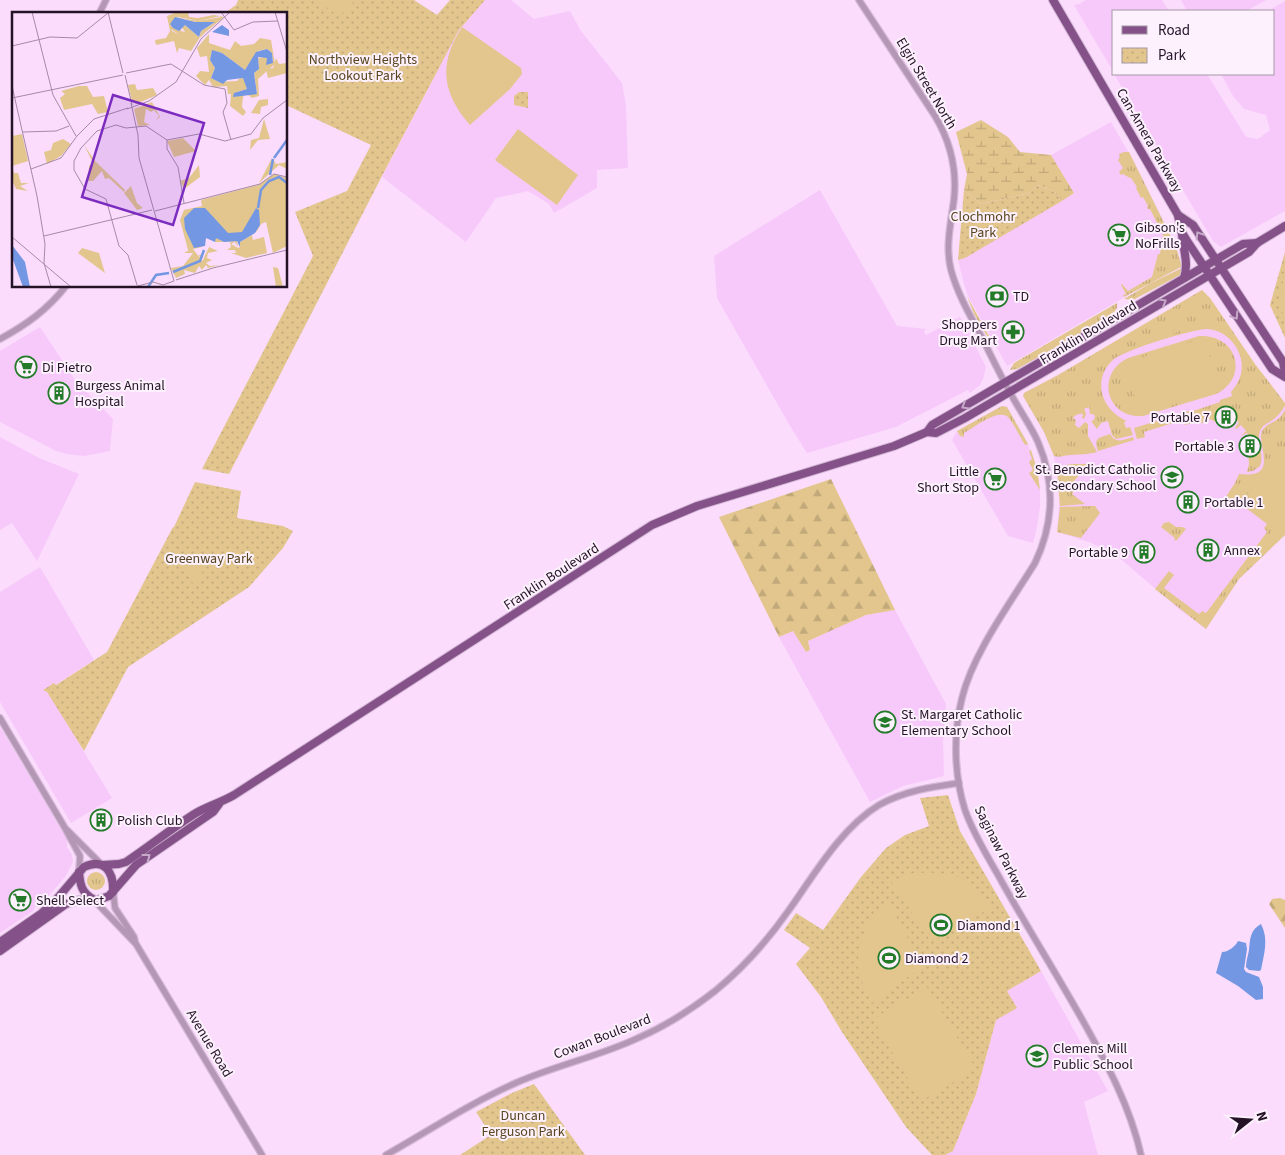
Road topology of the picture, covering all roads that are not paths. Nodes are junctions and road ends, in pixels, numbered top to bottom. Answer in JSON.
{"nodes":[{"id":1,"x":106,"y":0,"type":"edge"},
{"id":2,"x":860,"y":0,"type":"edge"},
{"id":3,"x":1053,"y":0,"type":"edge"},
{"id":4,"x":100,"y":12,"type":"edge"},
{"id":5,"x":1178,"y":215,"type":"junction"},
{"id":6,"x":1285,"y":226,"type":"edge"},
{"id":7,"x":1181,"y":231,"type":"junction"},
{"id":8,"x":1256,"y":242,"type":"junction"},
{"id":9,"x":1214,"y":260,"type":"junction"},
{"id":10,"x":1204,"y":267,"type":"junction"},
{"id":11,"x":1220,"y":269,"type":"junction"},
{"id":12,"x":1209,"y":275,"type":"junction"},
{"id":13,"x":1184,"y":278,"type":"junction"},
{"id":14,"x":64,"y":288,"type":"edge"},
{"id":15,"x":0,"y":340,"type":"edge"},
{"id":16,"x":1285,"y":373,"type":"edge"},
{"id":17,"x":1285,"y":377,"type":"edge"},
{"id":18,"x":1005,"y":383,"type":"junction"},
{"id":19,"x":1010,"y":392,"type":"junction"},
{"id":20,"x":926,"y":432,"type":"junction"},
{"id":21,"x":0,"y":718,"type":"edge"},
{"id":22,"x":959,"y":783,"type":"junction"},
{"id":23,"x":219,"y":804,"type":"junction"},
{"id":24,"x":66,"y":828,"type":"junction"},
{"id":25,"x":103,"y":865,"type":"junction"},
{"id":26,"x":79,"y":872,"type":"junction"},
{"id":27,"x":113,"y":892,"type":"junction"},
{"id":28,"x":93,"y":899,"type":"junction"},
{"id":29,"x":0,"y":942,"type":"edge"},
{"id":30,"x":136,"y":944,"type":"junction"},
{"id":31,"x":0,"y":951,"type":"edge"},
{"id":32,"x":262,"y":1155,"type":"edge"},
{"id":33,"x":386,"y":1155,"type":"edge"},
{"id":34,"x":1141,"y":1155,"type":"edge"}],
"edges":[{"from":1,"to":4,"type":"street"},
{"from":2,"to":18,"type":"street","name":"Elgin Street North"},
{"from":3,"to":5,"type":"main road","name":"Can-Amera Parkway"},
{"from":5,"to":7,"type":"main road","name":"Can-Amera Parkway"},
{"from":9,"to":5,"type":"main road","name":"Can-Amera Parkway","one_way":true},
{"from":6,"to":8,"type":"main road","name":"Franklin Boulevard"},
{"from":7,"to":10,"type":"main road","name":"Can-Amera Parkway"},
{"from":7,"to":13,"type":"main road"},
{"from":8,"to":9,"type":"main road","name":"Franklin Boulevard"},
{"from":8,"to":11,"type":"main road","name":"Franklin Boulevard"},
{"from":9,"to":10,"type":"main road","name":"Franklin Boulevard"},
{"from":9,"to":11,"type":"main road","name":"Can-Amera Parkway"},
{"from":10,"to":12,"type":"main road","name":"Can-Amera Parkway"},
{"from":10,"to":13,"type":"main road","name":"Franklin Boulevard"},
{"from":11,"to":12,"type":"main road","name":"Franklin Boulevard"},
{"from":11,"to":16,"type":"main road","name":"Can-Amera Parkway"},
{"from":12,"to":17,"type":"main road","name":"Can-Amera Parkway","one_way":true},
{"from":19,"to":12,"type":"main road","name":"Franklin Boulevard","one_way":true},
{"from":13,"to":18,"type":"main road","name":"Franklin Boulevard"},
{"from":14,"to":15,"type":"street"},
{"from":18,"to":19,"type":"street","name":"Saginaw Parkway"},
{"from":18,"to":20,"type":"main road","name":"Franklin Boulevard","one_way":true},
{"from":19,"to":20,"type":"main road","name":"Franklin Boulevard"},
{"from":19,"to":22,"type":"street","name":"Saginaw Parkway"},
{"from":20,"to":23,"type":"main road","name":"Franklin Boulevard"},
{"from":21,"to":24,"type":"street"},
{"from":22,"to":33,"type":"street","name":"Cowan Boulevard"},
{"from":22,"to":34,"type":"street","name":"Saginaw Parkway"},
{"from":23,"to":25,"type":"main road","name":"Franklin Boulevard"},
{"from":27,"to":23,"type":"main road","name":"Franklin Boulevard","one_way":true},
{"from":24,"to":25,"type":"street"},
{"from":24,"to":26,"type":"street"},
{"from":25,"to":26,"type":"main road"},
{"from":25,"to":27,"type":"main road"},
{"from":26,"to":28,"type":"main road"},
{"from":26,"to":29,"type":"main road"},
{"from":27,"to":28,"type":"main road"},
{"from":27,"to":30,"type":"street","name":"Avenue Road"},
{"from":28,"to":30,"type":"street","name":"Avenue Road"},
{"from":28,"to":31,"type":"main road"},
{"from":30,"to":32,"type":"street","name":"Avenue Road"}]}
